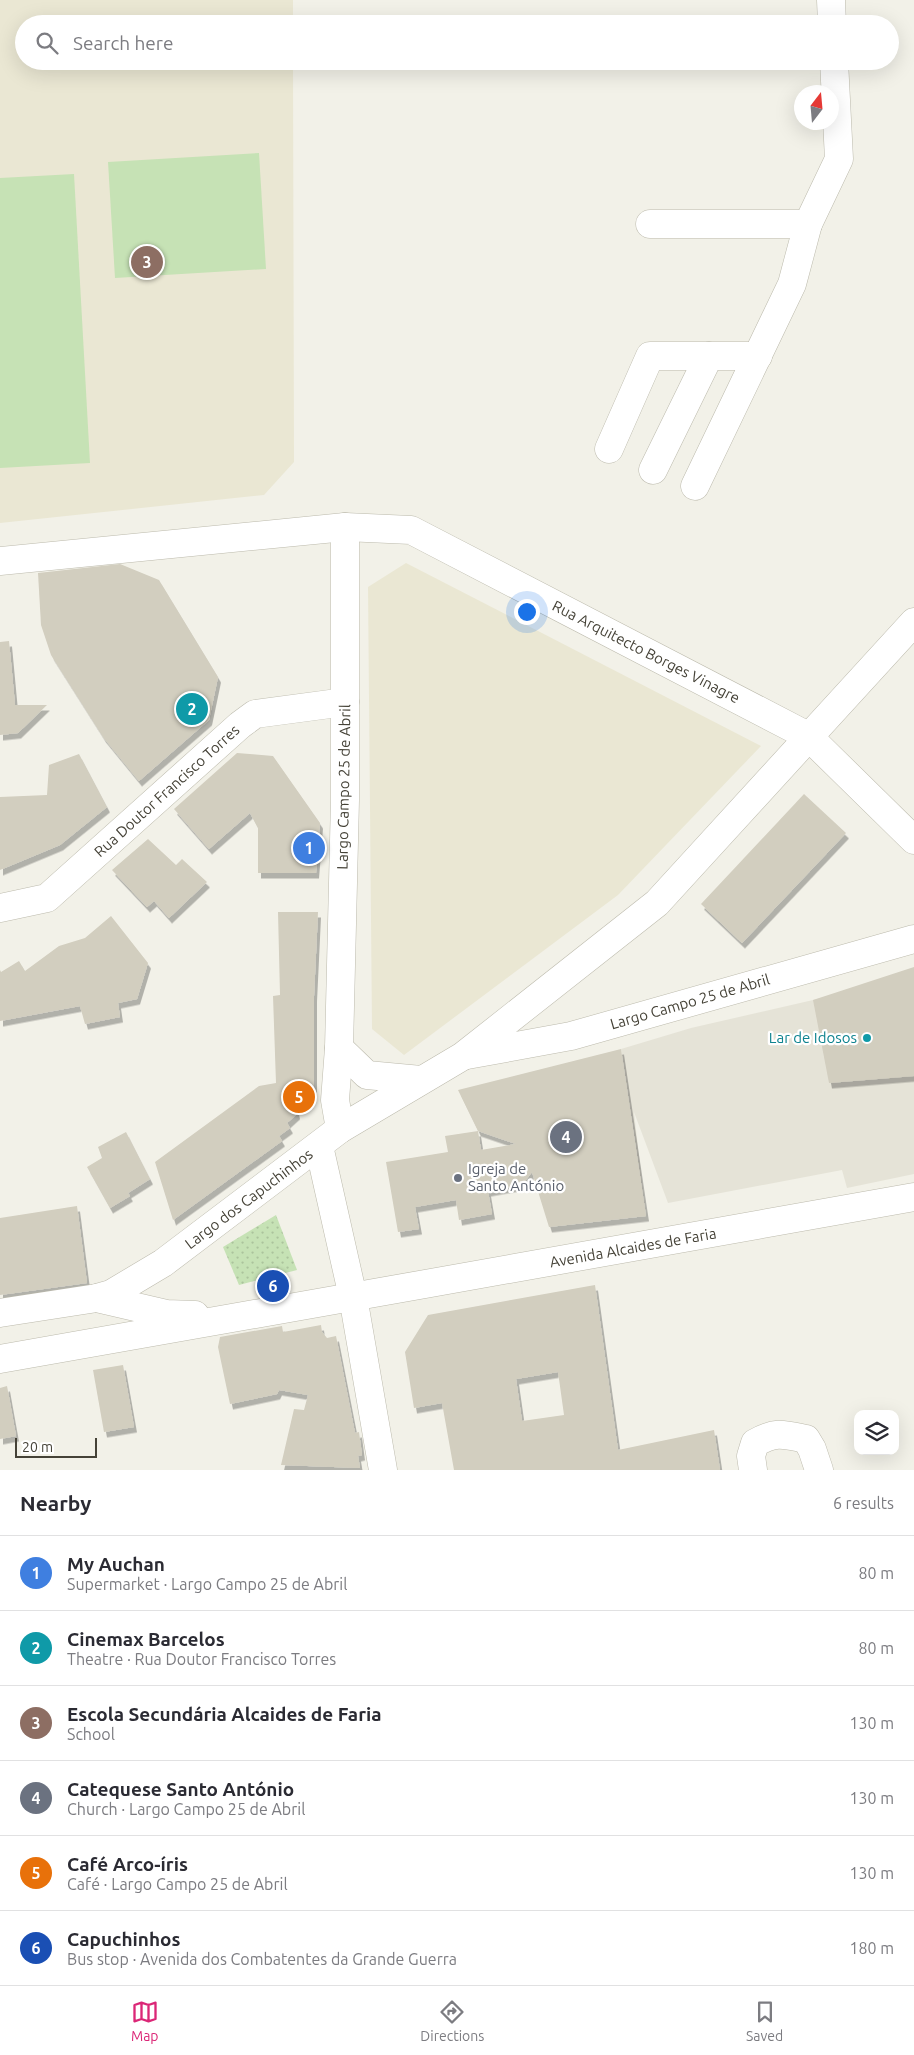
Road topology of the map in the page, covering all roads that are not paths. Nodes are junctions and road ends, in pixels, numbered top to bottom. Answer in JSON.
{"nodes":[{"id":1,"x":831,"y":0,"type":"edge"},
{"id":2,"x":832,"y":15,"type":"edge"},
{"id":3,"x":834,"y":70,"type":"edge"},
{"id":4,"x":650,"y":224,"type":"dead end"},
{"id":5,"x":808,"y":224,"type":"junction"},
{"id":6,"x":709,"y":356,"type":"junction"},
{"id":7,"x":758,"y":356,"type":"junction"},
{"id":8,"x":609,"y":448,"type":"dead end"},
{"id":9,"x":653,"y":470,"type":"dead end"},
{"id":10,"x":695,"y":486,"type":"dead end"},
{"id":11,"x":344,"y":527,"type":"junction"},
{"id":12,"x":0,"y":561,"type":"edge"},
{"id":13,"x":914,"y":622,"type":"edge"},
{"id":14,"x":345,"y":702,"type":"junction"},
{"id":15,"x":808,"y":736,"type":"junction"},
{"id":16,"x":914,"y":840,"type":"edge"},
{"id":17,"x":0,"y":908,"type":"edge"},
{"id":18,"x":914,"y":939,"type":"edge"},
{"id":19,"x":339,"y":1048,"type":"junction"},
{"id":20,"x":463,"y":1056,"type":"junction"},
{"id":21,"x":421,"y":1080,"type":"junction"},
{"id":22,"x":340,"y":1129,"type":"junction"},
{"id":23,"x":319,"y":1146,"type":"junction"},
{"id":24,"x":914,"y":1197,"type":"edge"},
{"id":25,"x":98,"y":1298,"type":"junction"},
{"id":26,"x":353,"y":1298,"type":"junction"},
{"id":27,"x":0,"y":1313,"type":"edge"},
{"id":28,"x":236,"y":1317,"type":"junction"},
{"id":29,"x":0,"y":1359,"type":"edge"},
{"id":30,"x":383,"y":1470,"type":"edge"},
{"id":31,"x":753,"y":1470,"type":"edge"},
{"id":32,"x":819,"y":1470,"type":"edge"}],
"edges":[{"from":1,"to":2,"type":"street"},
{"from":3,"to":5,"type":"street"},
{"from":4,"to":5,"type":"street"},
{"from":5,"to":7,"type":"street"},
{"from":6,"to":7,"type":"street"},
{"from":6,"to":8,"type":"street"},
{"from":6,"to":9,"type":"street"},
{"from":7,"to":10,"type":"street"},
{"from":11,"to":12,"type":"street","name":"Rua Arquitecto Borges Vinagre"},
{"from":11,"to":14,"type":"street","name":"Largo Campo 25 de Abril"},
{"from":11,"to":15,"type":"street","name":"Rua Arquitecto Borges Vinagre"},
{"from":13,"to":15,"type":"street","name":"Largo Campo 25 de Abril"},
{"from":14,"to":17,"type":"street","name":"Rua Doutor Francisco Torres"},
{"from":14,"to":19,"type":"street","name":"Largo Campo 25 de Abril"},
{"from":15,"to":16,"type":"street","name":"Rua Arquitecto Borges Vinagre"},
{"from":15,"to":20,"type":"street","name":"Largo Campo 25 de Abril"},
{"from":18,"to":20,"type":"street","name":"Largo Campo 25 de Abril"},
{"from":19,"to":21,"type":"street"},
{"from":19,"to":22,"type":"street","name":"Largo Campo 25 de Abril"},
{"from":20,"to":21,"type":"street","name":"Largo Campo 25 de Abril"},
{"from":21,"to":22,"type":"street","name":"Largo Campo 25 de Abril"},
{"from":22,"to":23,"type":"street","name":"Largo Campo 25 de Abril"},
{"from":23,"to":25,"type":"street","name":"Largo dos Capuchinhos"},
{"from":23,"to":26,"type":"street","name":"Largo dos Capuchinhos"},
{"from":24,"to":26,"type":"street","name":"Avenida Alcaides de Faria"},
{"from":25,"to":27,"type":"street"},
{"from":25,"to":28,"type":"street"},
{"from":26,"to":28,"type":"street","name":"Avenida Alcaides de Faria"},
{"from":26,"to":30,"type":"street","name":"Largo dos Capuchinhos"},
{"from":28,"to":29,"type":"street"},
{"from":31,"to":32,"type":"street"}]}
